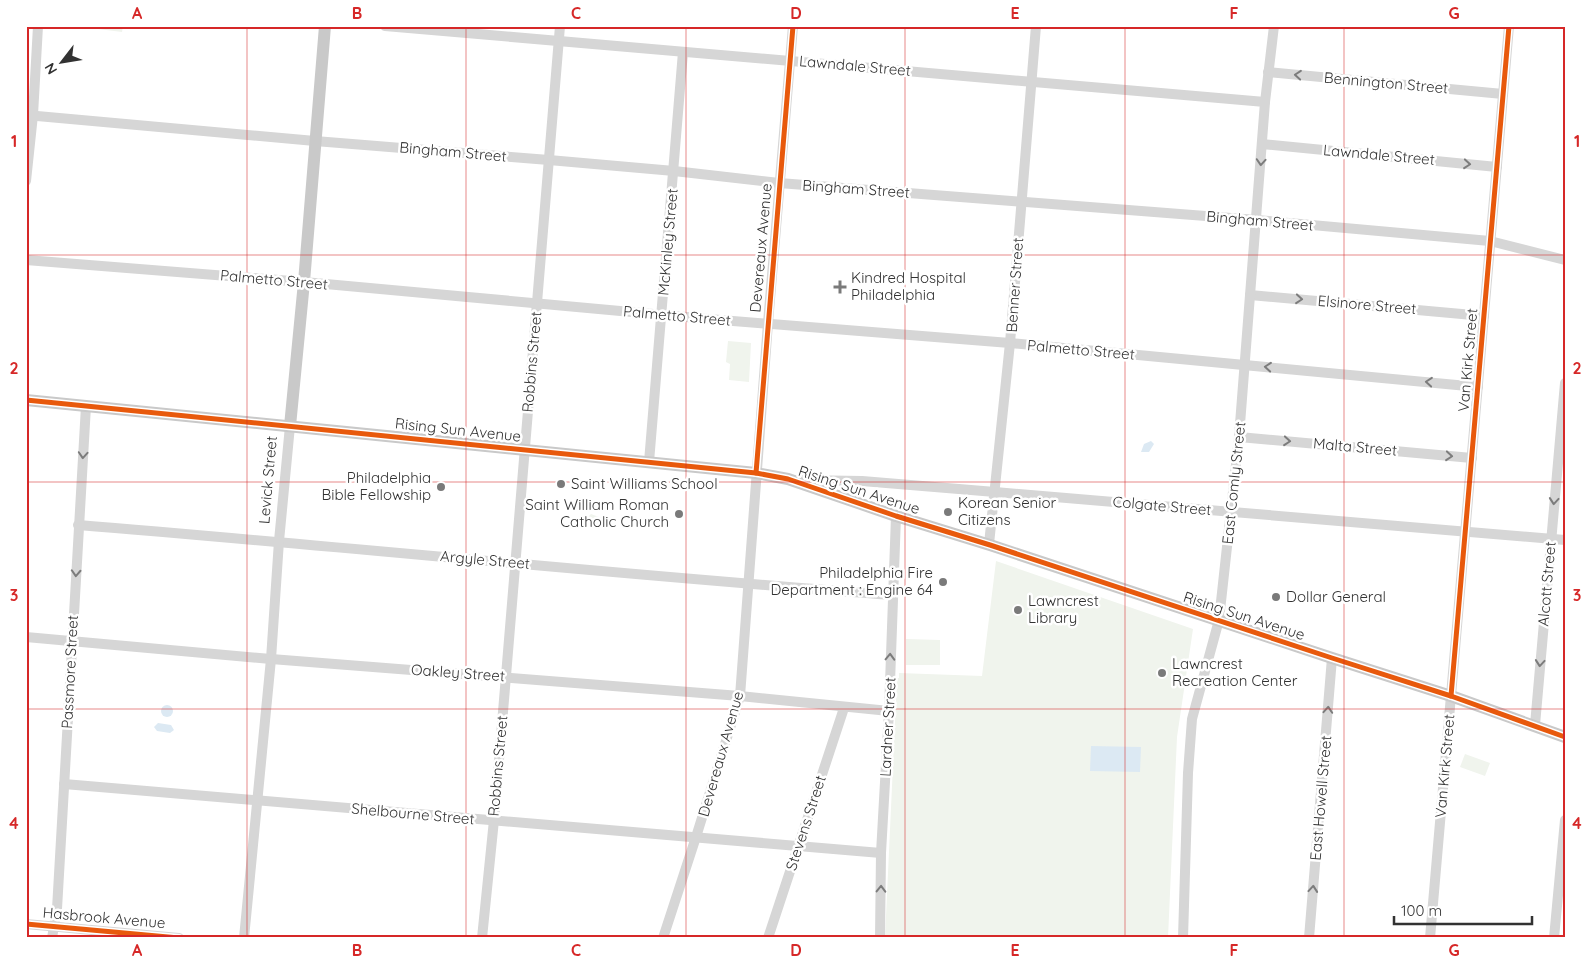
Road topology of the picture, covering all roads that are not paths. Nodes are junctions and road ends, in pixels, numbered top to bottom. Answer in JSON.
{"nodes":[{"id":1,"x":38,"y":26,"type":"edge"},
{"id":2,"x":325,"y":26,"type":"edge"},
{"id":3,"x":385,"y":26,"type":"edge"},
{"id":4,"x":560,"y":26,"type":"edge"},
{"id":5,"x":793,"y":26,"type":"edge"},
{"id":6,"x":1036,"y":26,"type":"edge"},
{"id":7,"x":1274,"y":26,"type":"edge"},
{"id":8,"x":1509,"y":26,"type":"edge"},
{"id":9,"x":559,"y":42,"type":"junction"},
{"id":10,"x":683,"y":52,"type":"junction"},
{"id":11,"x":790,"y":61,"type":"junction"},
{"id":12,"x":1268,"y":72,"type":"junction"},
{"id":13,"x":1031,"y":81,"type":"junction"},
{"id":14,"x":1503,"y":94,"type":"junction"},
{"id":15,"x":1265,"y":102,"type":"junction"},
{"id":16,"x":30,"y":115,"type":"edge"},
{"id":17,"x":315,"y":141,"type":"junction"},
{"id":18,"x":1262,"y":144,"type":"junction"},
{"id":19,"x":549,"y":160,"type":"junction"},
{"id":20,"x":1497,"y":167,"type":"junction"},
{"id":21,"x":674,"y":171,"type":"junction"},
{"id":22,"x":26,"y":181,"type":"edge"},
{"id":23,"x":779,"y":183,"type":"junction"},
{"id":24,"x":1021,"y":202,"type":"junction"},
{"id":25,"x":1257,"y":220,"type":"junction"},
{"id":26,"x":1490,"y":241,"type":"junction"},
{"id":27,"x":26,"y":260,"type":"edge"},
{"id":28,"x":1565,"y":260,"type":"edge"},
{"id":29,"x":304,"y":282,"type":"junction"},
{"id":30,"x":1250,"y":295,"type":"junction"},
{"id":31,"x":537,"y":304,"type":"junction"},
{"id":32,"x":662,"y":314,"type":"junction"},
{"id":33,"x":1484,"y":316,"type":"junction"},
{"id":34,"x":768,"y":324,"type":"junction"},
{"id":35,"x":1010,"y":343,"type":"junction"},
{"id":36,"x":1245,"y":365,"type":"junction"},
{"id":37,"x":1565,"y":383,"type":"edge"},
{"id":38,"x":1478,"y":387,"type":"junction"},
{"id":39,"x":26,"y":400,"type":"edge"},
{"id":40,"x":86,"y":406,"type":"junction"},
{"id":41,"x":290,"y":426,"type":"junction"},
{"id":42,"x":1239,"y":437,"type":"junction"},
{"id":43,"x":525,"y":449,"type":"junction"},
{"id":44,"x":1472,"y":458,"type":"junction"},
{"id":45,"x":649,"y":462,"type":"junction"},
{"id":46,"x":756,"y":473,"type":"junction"},
{"id":47,"x":788,"y":480,"type":"junction"},
{"id":48,"x":995,"y":492,"type":"junction"},
{"id":49,"x":1232,"y":512,"type":"junction"},
{"id":50,"x":896,"y":516,"type":"junction"},
{"id":51,"x":78,"y":525,"type":"junction"},
{"id":52,"x":1465,"y":532,"type":"junction"},
{"id":53,"x":1551,"y":539,"type":"junction"},
{"id":54,"x":1565,"y":540,"type":"edge"},
{"id":55,"x":279,"y":541,"type":"junction"},
{"id":56,"x":989,"y":544,"type":"junction"},
{"id":57,"x":515,"y":563,"type":"junction"},
{"id":58,"x":749,"y":584,"type":"junction"},
{"id":59,"x":892,"y":595,"type":"junction"},
{"id":60,"x":1219,"y":620,"type":"junction"},
{"id":61,"x":26,"y":636,"type":"edge"},
{"id":62,"x":72,"y":642,"type":"junction"},
{"id":63,"x":1332,"y":658,"type":"junction"},
{"id":64,"x":272,"y":659,"type":"junction"},
{"id":65,"x":506,"y":677,"type":"junction"},
{"id":66,"x":740,"y":696,"type":"junction"},
{"id":67,"x":1451,"y":696,"type":"junction"},
{"id":68,"x":844,"y":708,"type":"junction"},
{"id":69,"x":889,"y":711,"type":"junction"},
{"id":70,"x":1535,"y":725,"type":"junction"},
{"id":71,"x":1565,"y":737,"type":"edge"},
{"id":72,"x":64,"y":784,"type":"junction"},
{"id":73,"x":258,"y":802,"type":"junction"},
{"id":74,"x":494,"y":820,"type":"junction"},
{"id":75,"x":1565,"y":820,"type":"edge"},
{"id":76,"x":696,"y":837,"type":"junction"},
{"id":77,"x":799,"y":846,"type":"junction"},
{"id":78,"x":881,"y":853,"type":"junction"},
{"id":79,"x":26,"y":924,"type":"edge"},
{"id":80,"x":53,"y":927,"type":"junction"},
{"id":81,"x":160,"y":937,"type":"edge"},
{"id":82,"x":52,"y":938,"type":"edge"},
{"id":83,"x":179,"y":938,"type":"edge"},
{"id":84,"x":244,"y":938,"type":"edge"},
{"id":85,"x":482,"y":938,"type":"edge"},
{"id":86,"x":662,"y":938,"type":"edge"},
{"id":87,"x":768,"y":938,"type":"edge"},
{"id":88,"x":880,"y":938,"type":"edge"},
{"id":89,"x":1183,"y":938,"type":"edge"},
{"id":90,"x":1309,"y":938,"type":"edge"},
{"id":91,"x":1430,"y":938,"type":"edge"},
{"id":92,"x":1554,"y":938,"type":"edge"}],
"edges":[{"from":1,"to":16,"type":"street"},
{"from":2,"to":17,"type":"main road","name":"Levick Street"},
{"from":3,"to":9,"type":"street","name":"Lawndale Street"},
{"from":4,"to":9,"type":"street","name":"Robbins Street"},
{"from":5,"to":11,"type":"street","name":"Devereaux Avenue"},
{"from":6,"to":13,"type":"street","name":"Benner Street"},
{"from":7,"to":12,"type":"street","name":"East Comly Street"},
{"from":8,"to":14,"type":"street","name":"Van Kirk Street"},
{"from":9,"to":10,"type":"street","name":"Lawndale Street"},
{"from":9,"to":19,"type":"street","name":"Robbins Street"},
{"from":10,"to":11,"type":"street","name":"Lawndale Street"},
{"from":10,"to":21,"type":"street","name":"McKinley Street"},
{"from":11,"to":13,"type":"street","name":"Lawndale Street"},
{"from":11,"to":23,"type":"street","name":"Devereaux Avenue"},
{"from":14,"to":12,"type":"street","name":"Bennington Street","one_way":true},
{"from":12,"to":15,"type":"street","name":"East Comly Street"},
{"from":13,"to":15,"type":"street","name":"Lawndale Street"},
{"from":13,"to":24,"type":"street","name":"Benner Street"},
{"from":14,"to":20,"type":"street","name":"Van Kirk Street"},
{"from":15,"to":18,"type":"street","name":"East Comly Street"},
{"from":16,"to":17,"type":"street","name":"Bingham Street"},
{"from":16,"to":22,"type":"street"},
{"from":17,"to":19,"type":"street","name":"Bingham Street"},
{"from":17,"to":29,"type":"main road","name":"Levick Street"},
{"from":18,"to":20,"type":"street","name":"Lawndale Street","one_way":true},
{"from":18,"to":25,"type":"street","name":"East Comly Street","one_way":true},
{"from":19,"to":21,"type":"street","name":"Bingham Street"},
{"from":19,"to":31,"type":"street","name":"Robbins Street"},
{"from":20,"to":26,"type":"street","name":"Van Kirk Street"},
{"from":21,"to":23,"type":"street","name":"Bingham Street"},
{"from":21,"to":32,"type":"street","name":"McKinley Street"},
{"from":23,"to":24,"type":"street","name":"Bingham Street"},
{"from":23,"to":34,"type":"street","name":"Devereaux Avenue"},
{"from":24,"to":25,"type":"street","name":"Bingham Street"},
{"from":24,"to":35,"type":"street","name":"Benner Street"},
{"from":25,"to":26,"type":"street","name":"Bingham Street"},
{"from":25,"to":30,"type":"street","name":"East Comly Street"},
{"from":26,"to":28,"type":"street","name":"Bingham Street"},
{"from":26,"to":33,"type":"street","name":"Van Kirk Street"},
{"from":27,"to":29,"type":"street","name":"Palmetto Street"},
{"from":29,"to":31,"type":"street","name":"Palmetto Street"},
{"from":29,"to":41,"type":"main road","name":"Levick Street"},
{"from":30,"to":33,"type":"street","name":"Elsinore Street","one_way":true},
{"from":30,"to":36,"type":"street","name":"East Comly Street"},
{"from":31,"to":32,"type":"street","name":"Palmetto Street"},
{"from":31,"to":43,"type":"street","name":"Robbins Street"},
{"from":32,"to":34,"type":"street","name":"Palmetto Street"},
{"from":32,"to":45,"type":"street","name":"McKinley Street"},
{"from":33,"to":38,"type":"street","name":"Van Kirk Street"},
{"from":34,"to":35,"type":"street","name":"Palmetto Street"},
{"from":34,"to":46,"type":"street","name":"Devereaux Avenue"},
{"from":35,"to":36,"type":"street","name":"Palmetto Street"},
{"from":35,"to":48,"type":"street","name":"Benner Street"},
{"from":38,"to":36,"type":"street","name":"Palmetto Street","one_way":true},
{"from":36,"to":42,"type":"street","name":"East Comly Street"},
{"from":37,"to":53,"type":"street","name":"Alcott Street","one_way":true},
{"from":38,"to":44,"type":"street","name":"Van Kirk Street"},
{"from":39,"to":40,"type":"main road","name":"Rising Sun Avenue"},
{"from":40,"to":41,"type":"main road","name":"Rising Sun Avenue"},
{"from":40,"to":51,"type":"street","name":"Passmore Street","one_way":true},
{"from":41,"to":43,"type":"main road","name":"Rising Sun Avenue"},
{"from":41,"to":55,"type":"street","name":"Levick Street"},
{"from":42,"to":44,"type":"street","name":"Malta Street","one_way":true},
{"from":42,"to":49,"type":"street","name":"East Comly Street"},
{"from":43,"to":45,"type":"main road","name":"Rising Sun Avenue"},
{"from":43,"to":57,"type":"street","name":"Robbins Street"},
{"from":44,"to":52,"type":"street","name":"Van Kirk Street"},
{"from":45,"to":46,"type":"main road","name":"Rising Sun Avenue"},
{"from":46,"to":47,"type":"main road","name":"Rising Sun Avenue"},
{"from":46,"to":58,"type":"street","name":"Devereaux Avenue"},
{"from":47,"to":48,"type":"street","name":"Colgate Street"},
{"from":47,"to":50,"type":"main road","name":"Rising Sun Avenue"},
{"from":48,"to":49,"type":"street","name":"Colgate Street"},
{"from":48,"to":56,"type":"street","name":"Benner Street"},
{"from":49,"to":52,"type":"street","name":"Colgate Street"},
{"from":49,"to":60,"type":"street","name":"East Comly Street"},
{"from":50,"to":56,"type":"main road","name":"Rising Sun Avenue"},
{"from":50,"to":59,"type":"street","name":"Lardner Street"},
{"from":51,"to":55,"type":"street","name":"Argyle Street"},
{"from":51,"to":62,"type":"street","name":"Passmore Street","one_way":true},
{"from":52,"to":53,"type":"street","name":"Colgate Street"},
{"from":52,"to":67,"type":"street","name":"Van Kirk Street"},
{"from":53,"to":54,"type":"street","name":"Colgate Street"},
{"from":53,"to":70,"type":"street","name":"Alcott Street","one_way":true},
{"from":55,"to":57,"type":"street","name":"Argyle Street"},
{"from":55,"to":64,"type":"street","name":"Levick Street"},
{"from":56,"to":60,"type":"main road","name":"Rising Sun Avenue"},
{"from":57,"to":58,"type":"street","name":"Argyle Street"},
{"from":57,"to":65,"type":"street","name":"Robbins Street"},
{"from":58,"to":59,"type":"street","name":"Argyle Street"},
{"from":58,"to":66,"type":"street","name":"Devereaux Avenue"},
{"from":69,"to":59,"type":"street","name":"Lardner Street","one_way":true},
{"from":60,"to":63,"type":"main road","name":"Rising Sun Avenue"},
{"from":60,"to":89,"type":"street","name":"East Comly Street"},
{"from":61,"to":62,"type":"street","name":"Oakley Street"},
{"from":62,"to":64,"type":"street","name":"Oakley Street"},
{"from":62,"to":72,"type":"street","name":"Passmore Street"},
{"from":63,"to":67,"type":"main road","name":"Rising Sun Avenue"},
{"from":90,"to":63,"type":"street","name":"East Howell Street","one_way":true},
{"from":64,"to":65,"type":"street","name":"Oakley Street"},
{"from":64,"to":73,"type":"street","name":"Levick Street"},
{"from":65,"to":66,"type":"street","name":"Oakley Street"},
{"from":65,"to":74,"type":"street","name":"Robbins Street"},
{"from":66,"to":68,"type":"street","name":"Oakley Street"},
{"from":66,"to":76,"type":"street","name":"Devereaux Avenue"},
{"from":67,"to":70,"type":"main road","name":"Rising Sun Avenue"},
{"from":67,"to":91,"type":"street","name":"Van Kirk Street"},
{"from":68,"to":69,"type":"street","name":"Oakley Street"},
{"from":68,"to":77,"type":"street","name":"Stevens Street"},
{"from":69,"to":78,"type":"street","name":"Lardner Street"},
{"from":70,"to":71,"type":"main road","name":"Rising Sun Avenue"},
{"from":72,"to":73,"type":"street","name":"Shelbourne Street"},
{"from":72,"to":80,"type":"street","name":"Passmore Street"},
{"from":73,"to":74,"type":"street","name":"Shelbourne Street"},
{"from":73,"to":84,"type":"street","name":"Levick Street"},
{"from":74,"to":76,"type":"street","name":"Shelbourne Street"},
{"from":74,"to":85,"type":"street","name":"Robbins Street"},
{"from":75,"to":92,"type":"street"},
{"from":76,"to":77,"type":"street","name":"Shelbourne Street"},
{"from":76,"to":86,"type":"street","name":"Devereaux Avenue"},
{"from":77,"to":78,"type":"street","name":"Shelbourne Street"},
{"from":77,"to":87,"type":"street","name":"Stevens Street"},
{"from":88,"to":78,"type":"street","name":"Lardner Street","one_way":true},
{"from":79,"to":80,"type":"street","name":"Hasbrook Avenue"},
{"from":80,"to":81,"type":"street","name":"Hasbrook Avenue"},
{"from":80,"to":82,"type":"street","name":"Passmore Street"},
{"from":81,"to":83,"type":"street","name":"Hasbrook Avenue"}]}
